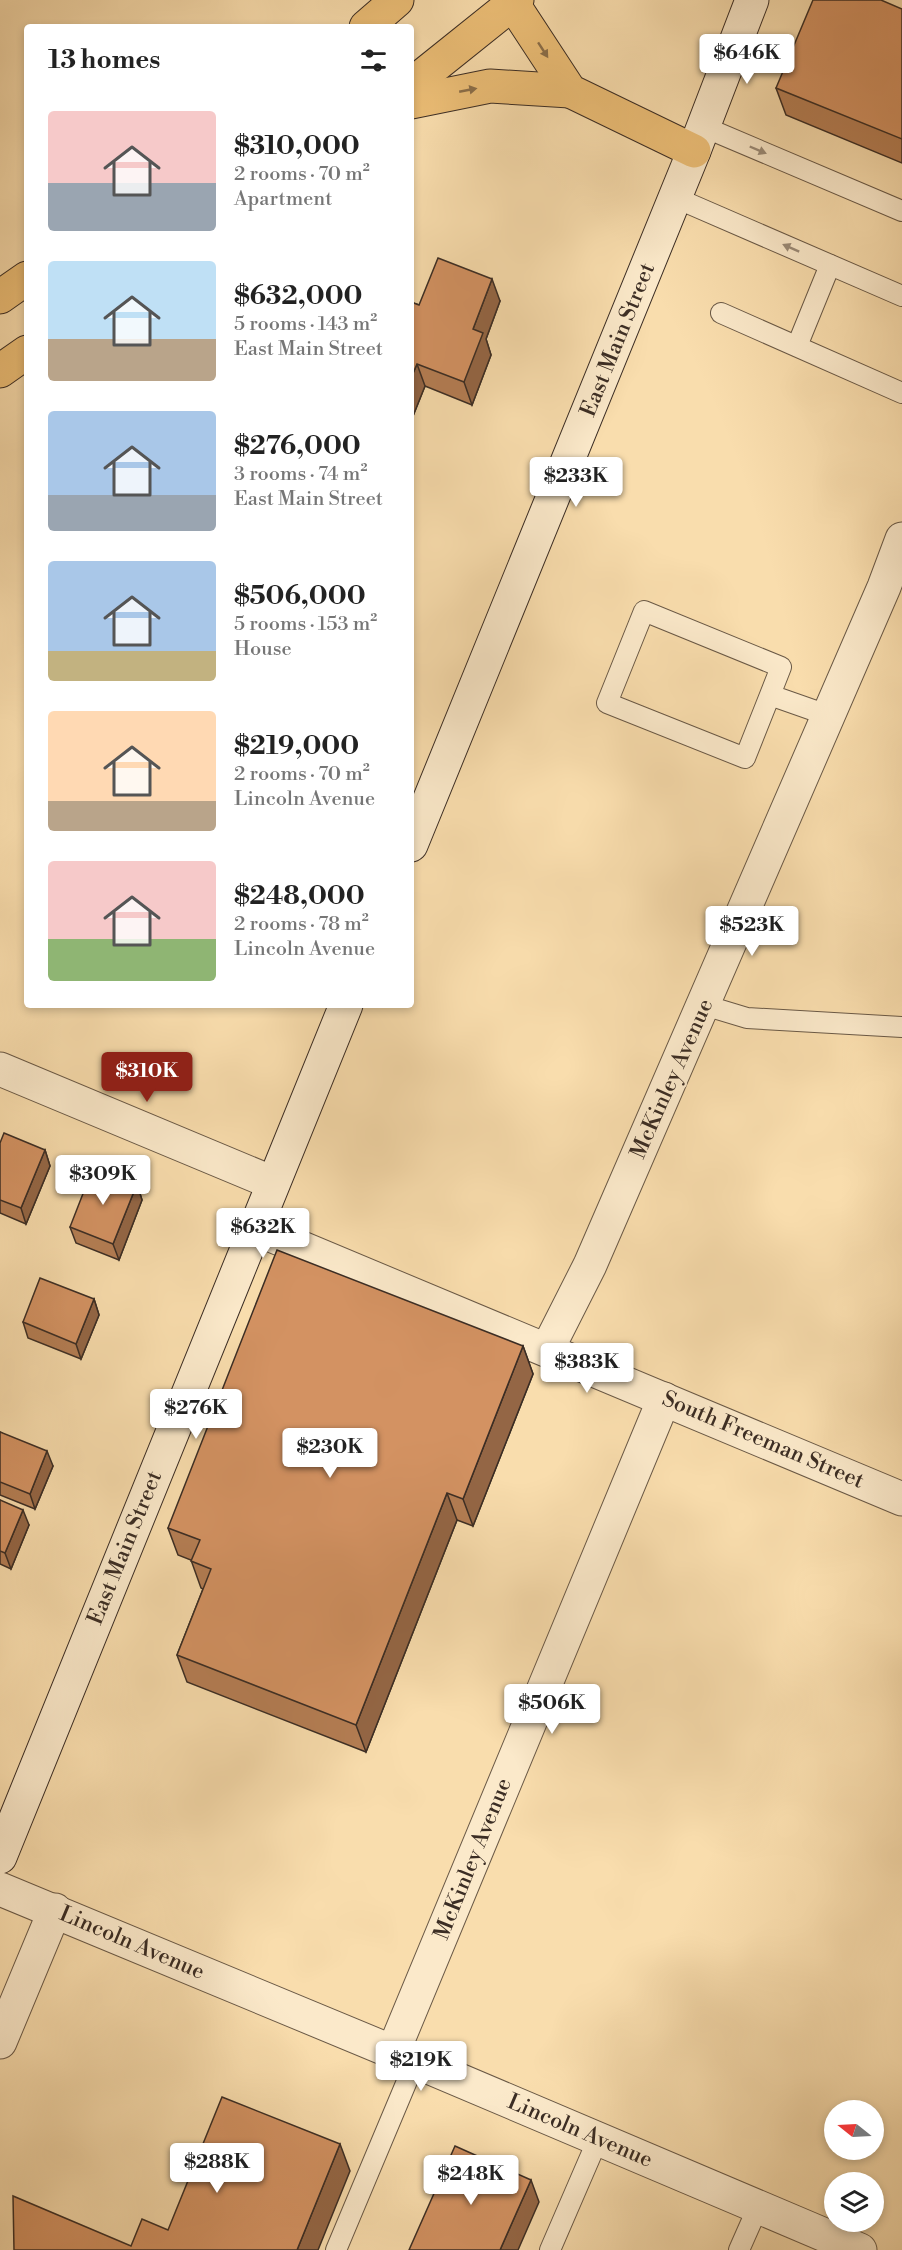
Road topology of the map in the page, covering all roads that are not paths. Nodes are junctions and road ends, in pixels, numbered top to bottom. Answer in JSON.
{"nodes":[{"id":1,"x":397,"y":0,"type":"edge"},
{"id":2,"x":752,"y":0,"type":"edge"},
{"id":3,"x":514,"y":1,"type":"edge"},
{"id":4,"x":369,"y":24,"type":"edge"},
{"id":5,"x":414,"y":83,"type":"edge"},
{"id":6,"x":570,"y":92,"type":"junction"},
{"id":7,"x":414,"y":101,"type":"edge"},
{"id":8,"x":699,"y":139,"type":"junction"},
{"id":9,"x":676,"y":198,"type":"junction"},
{"id":10,"x":902,"y":211,"type":"edge"},
{"id":11,"x":830,"y":265,"type":"junction"},
{"id":12,"x":24,"y":280,"type":"edge"},
{"id":13,"x":902,"y":296,"type":"edge"},
{"id":14,"x":0,"y":297,"type":"edge"},
{"id":15,"x":721,"y":313,"type":"dead end"},
{"id":16,"x":797,"y":346,"type":"junction"},
{"id":17,"x":24,"y":354,"type":"edge"},
{"id":18,"x":0,"y":371,"type":"edge"},
{"id":19,"x":902,"y":393,"type":"edge"},
{"id":20,"x":902,"y":539,"type":"edge"},
{"id":21,"x":893,"y":591,"type":"edge"},
{"id":22,"x":770,"y":695,"type":"junction"},
{"id":23,"x":827,"y":715,"type":"junction"},
{"id":24,"x":414,"y":838,"type":"edge"},
{"id":25,"x":704,"y":1005,"type":"junction"},
{"id":26,"x":345,"y":1008,"type":"edge"},
{"id":27,"x":902,"y":1027,"type":"edge"},
{"id":28,"x":0,"y":1070,"type":"edge"},
{"id":29,"x":273,"y":1183,"type":"junction"},
{"id":30,"x":255,"y":1228,"type":"junction"},
{"id":31,"x":547,"y":1350,"type":"junction"},
{"id":32,"x":664,"y":1399,"type":"junction"},
{"id":33,"x":902,"y":1499,"type":"edge"},
{"id":34,"x":0,"y":1857,"type":"edge"},
{"id":35,"x":0,"y":1889,"type":"edge"},
{"id":36,"x":55,"y":1911,"type":"junction"},
{"id":37,"x":0,"y":2042,"type":"edge"},
{"id":38,"x":404,"y":2057,"type":"junction"},
{"id":39,"x":598,"y":2139,"type":"junction"},
{"id":40,"x":758,"y":2207,"type":"junction"},
{"id":41,"x":336,"y":2250,"type":"edge"},
{"id":42,"x":550,"y":2250,"type":"edge"},
{"id":43,"x":739,"y":2250,"type":"edge"},
{"id":44,"x":860,"y":2250,"type":"edge"}],
"edges":[{"from":1,"to":4,"type":"main road"},
{"from":2,"to":8,"type":"street","name":"East Main Street"},
{"from":3,"to":5,"type":"main road"},
{"from":3,"to":6,"type":"main road","one_way":true},
{"from":7,"to":6,"type":"main road","one_way":true},
{"from":6,"to":8,"type":"main road"},
{"from":8,"to":9,"type":"street","name":"East Main Street"},
{"from":8,"to":10,"type":"lane","one_way":true},
{"from":11,"to":9,"type":"lane","one_way":true},
{"from":9,"to":24,"type":"street","name":"East Main Street"},
{"from":11,"to":13,"type":"lane"},
{"from":11,"to":16,"type":"lane"},
{"from":12,"to":14,"type":"main road"},
{"from":15,"to":16,"type":"lane"},
{"from":16,"to":19,"type":"lane"},
{"from":17,"to":18,"type":"main road"},
{"from":20,"to":21,"type":"street","name":"McKinley Avenue"},
{"from":21,"to":23,"type":"street","name":"McKinley Avenue"},
{"from":22,"to":22,"type":"lane"},
{"from":22,"to":23,"type":"lane"},
{"from":23,"to":25,"type":"street","name":"McKinley Avenue"},
{"from":25,"to":27,"type":"lane"},
{"from":25,"to":31,"type":"street","name":"McKinley Avenue"},
{"from":26,"to":29,"type":"street","name":"East Main Street"},
{"from":28,"to":29,"type":"street"},
{"from":29,"to":30,"type":"street","name":"East Main Street"},
{"from":30,"to":31,"type":"street","name":"South Freeman Street"},
{"from":30,"to":34,"type":"street","name":"East Main Street"},
{"from":31,"to":32,"type":"street","name":"South Freeman Street"},
{"from":32,"to":33,"type":"street","name":"South Freeman Street"},
{"from":32,"to":38,"type":"street","name":"McKinley Avenue"},
{"from":35,"to":36,"type":"street","name":"Lincoln Avenue"},
{"from":36,"to":37,"type":"street"},
{"from":36,"to":38,"type":"street","name":"Lincoln Avenue"},
{"from":38,"to":39,"type":"street","name":"Lincoln Avenue"},
{"from":38,"to":41,"type":"lane"},
{"from":39,"to":40,"type":"street","name":"Lincoln Avenue"},
{"from":39,"to":42,"type":"lane"},
{"from":40,"to":43,"type":"lane"},
{"from":40,"to":44,"type":"street","name":"Lincoln Avenue"}]}
